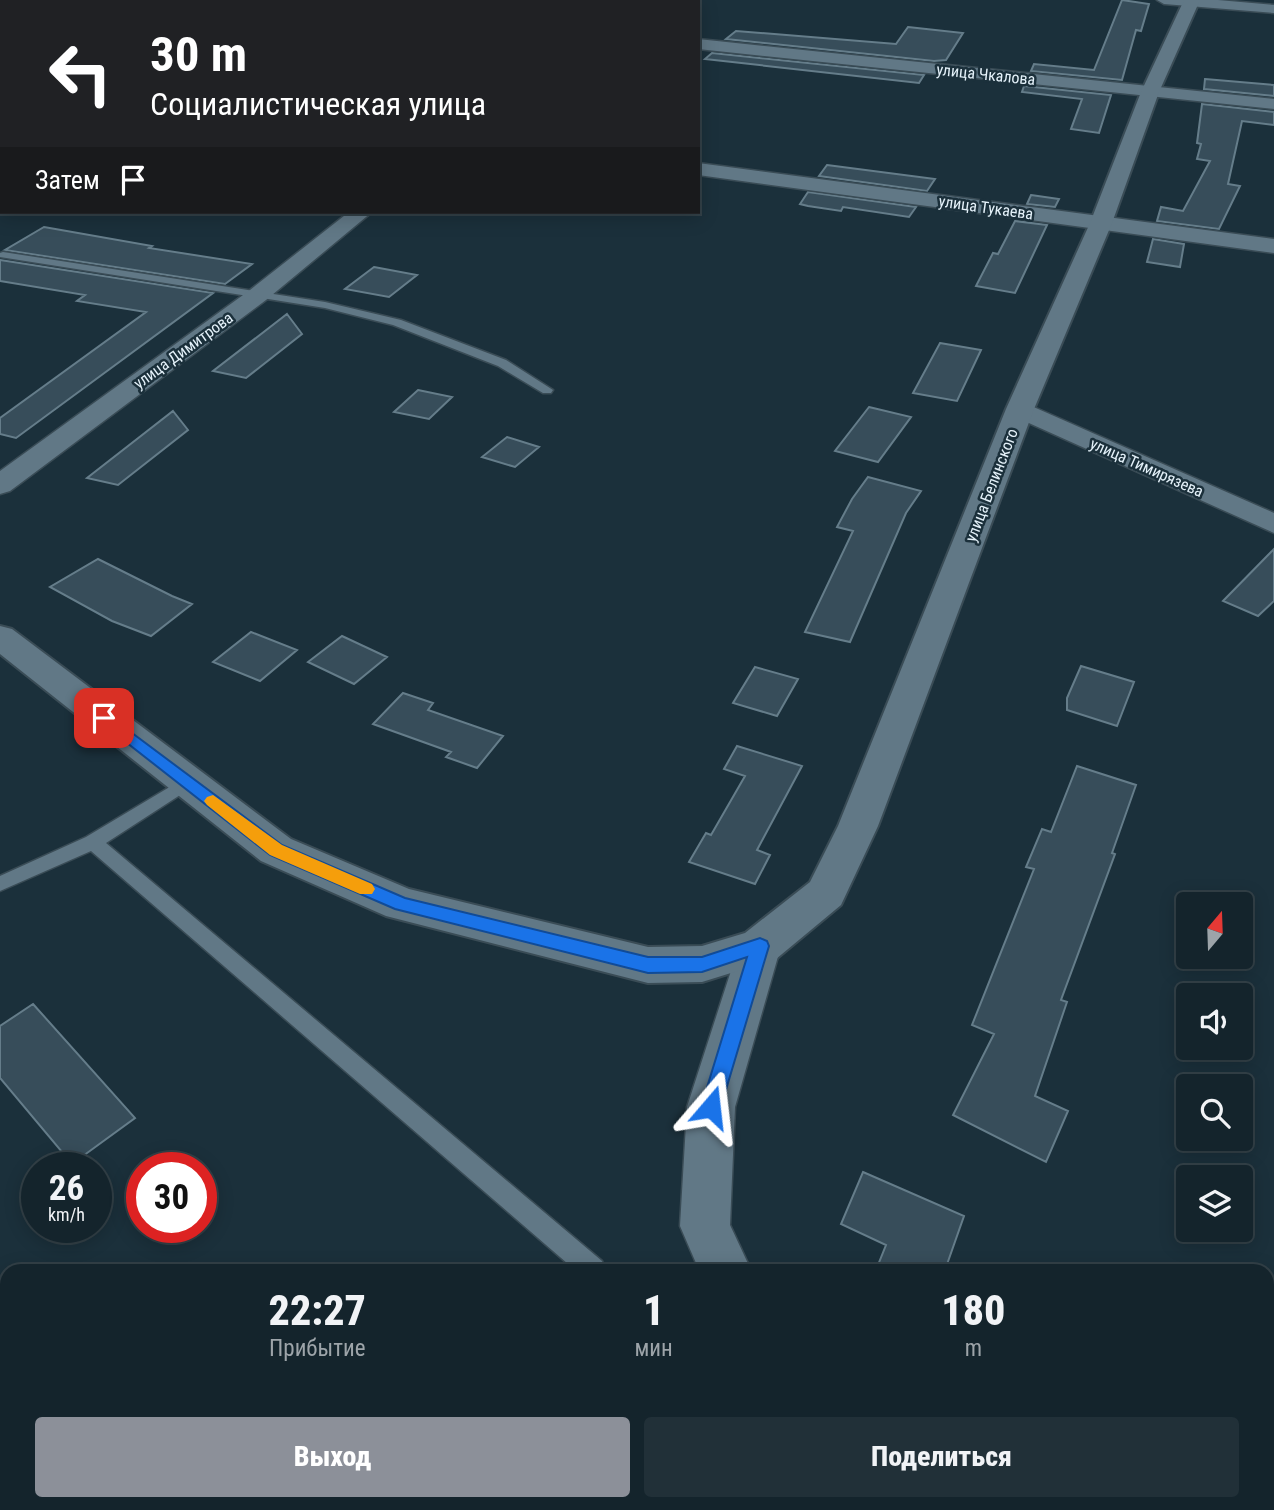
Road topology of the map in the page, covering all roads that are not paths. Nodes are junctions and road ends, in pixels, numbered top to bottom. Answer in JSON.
{"nodes":[{"id":1,"x":1182,"y":1,"type":"edge"},
{"id":2,"x":1274,"y":9,"type":"edge"},
{"id":3,"x":700,"y":44,"type":"edge"},
{"id":4,"x":1150,"y":92,"type":"junction"},
{"id":5,"x":1274,"y":104,"type":"edge"},
{"id":6,"x":700,"y":169,"type":"edge"},
{"id":7,"x":359,"y":214,"type":"edge"},
{"id":8,"x":1101,"y":223,"type":"junction"},
{"id":9,"x":1274,"y":246,"type":"edge"},
{"id":10,"x":3,"y":255,"type":"dead end"},
{"id":11,"x":258,"y":295,"type":"junction"},
{"id":12,"x":547,"y":390,"type":"dead end"},
{"id":13,"x":1020,"y":409,"type":"junction"},
{"id":14,"x":0,"y":485,"type":"edge"},
{"id":15,"x":1274,"y":524,"type":"edge"},
{"id":16,"x":0,"y":637,"type":"edge"},
{"id":17,"x":188,"y":782,"type":"junction"},
{"id":18,"x":93,"y":842,"type":"junction"},
{"id":19,"x":0,"y":884,"type":"edge"},
{"id":20,"x":760,"y":946,"type":"junction"},
{"id":21,"x":586,"y":1264,"type":"edge"},
{"id":22,"x":722,"y":1264,"type":"edge"}],
"edges":[{"from":1,"to":2,"type":"street"},
{"from":1,"to":4,"type":"street","name":"улица Белинского"},
{"from":3,"to":4,"type":"street","name":"улица Чкалова"},
{"from":4,"to":5,"type":"street","name":"улица Чкалова"},
{"from":4,"to":8,"type":"street","name":"улица Белинского"},
{"from":6,"to":8,"type":"street","name":"улица Тукаева"},
{"from":7,"to":11,"type":"street","name":"улица Димитрова"},
{"from":8,"to":9,"type":"street","name":"улица Тукаева"},
{"from":8,"to":13,"type":"street","name":"улица Белинского"},
{"from":10,"to":11,"type":"lane"},
{"from":11,"to":12,"type":"lane"},
{"from":11,"to":14,"type":"street","name":"улица Димитрова"},
{"from":13,"to":15,"type":"street","name":"улица Тимирязева"},
{"from":13,"to":20,"type":"street","name":"улица Белинского"},
{"from":16,"to":17,"type":"street"},
{"from":17,"to":18,"type":"lane"},
{"from":17,"to":20,"type":"street"},
{"from":18,"to":19,"type":"lane"},
{"from":18,"to":21,"type":"lane"},
{"from":20,"to":22,"type":"street"}]}
